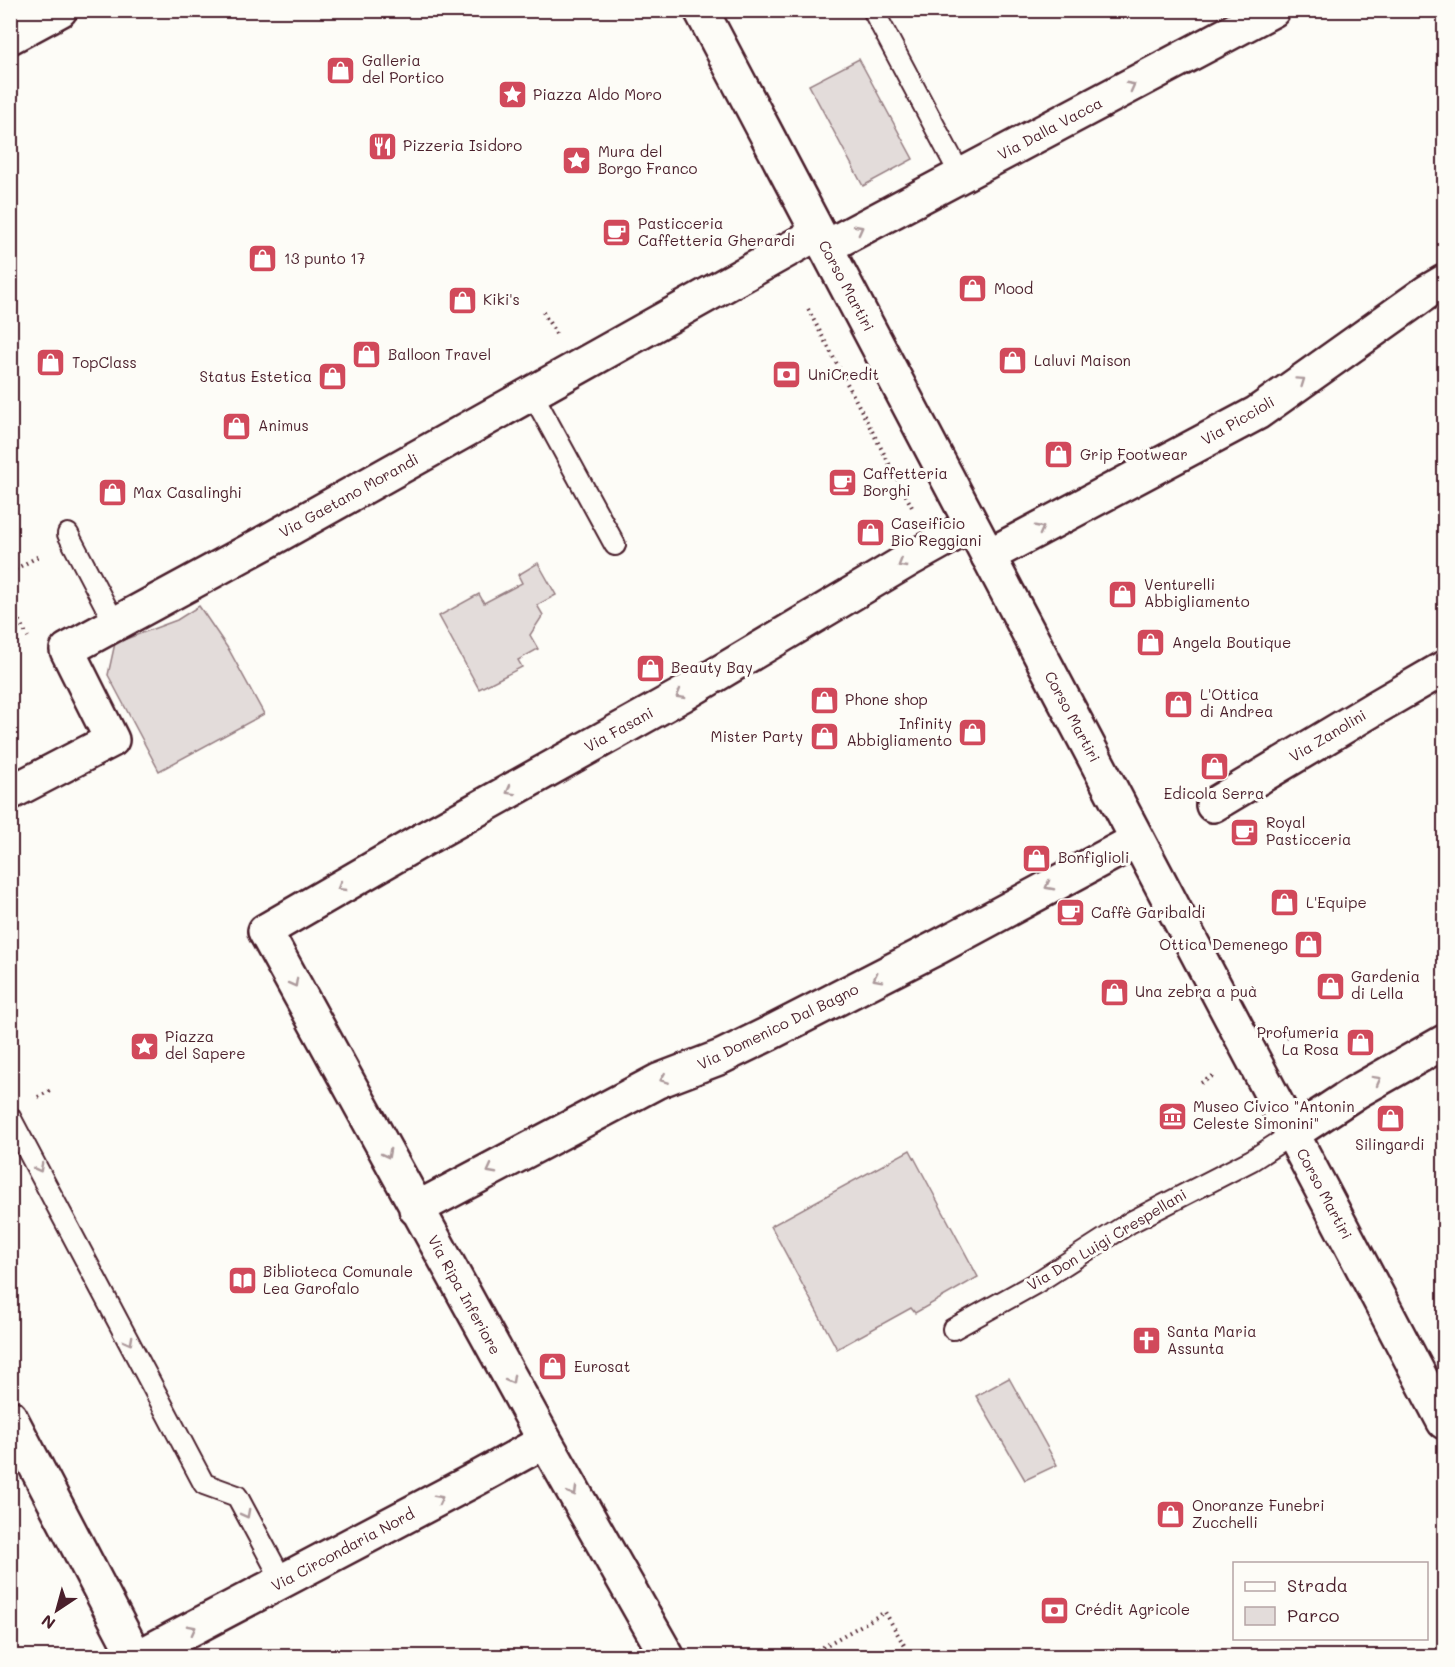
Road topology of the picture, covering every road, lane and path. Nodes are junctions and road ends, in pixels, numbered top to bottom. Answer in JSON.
{"nodes":[{"id":1,"x":60,"y":10,"type":"edge"},
{"id":2,"x":701,"y":10,"type":"edge"},
{"id":3,"x":873,"y":10,"type":"edge"},
{"id":4,"x":1273,"y":10,"type":"edge"},
{"id":5,"x":10,"y":37,"type":"edge"},
{"id":6,"x":962,"y":176,"type":"junction"},
{"id":7,"x":822,"y":240,"type":"junction"},
{"id":8,"x":1444,"y":282,"type":"edge"},
{"id":9,"x":543,"y":312,"type":"dead end"},
{"id":10,"x":549,"y":321,"type":"dead end"},
{"id":11,"x":532,"y":393,"type":"junction"},
{"id":12,"x":972,"y":525,"type":"junction"},
{"id":13,"x":68,"y":534,"type":"dead end"},
{"id":14,"x":615,"y":545,"type":"dead end"},
{"id":15,"x":39,"y":546,"type":"dead end"},
{"id":16,"x":988,"y":556,"type":"junction"},
{"id":17,"x":10,"y":572,"type":"edge"},
{"id":18,"x":115,"y":624,"type":"junction"},
{"id":19,"x":1444,"y":668,"type":"edge"},
{"id":20,"x":10,"y":793,"type":"edge"},
{"id":21,"x":1213,"y":805,"type":"dead end"},
{"id":22,"x":1137,"y":840,"type":"junction"},
{"id":23,"x":266,"y":931,"type":"joint"},
{"id":24,"x":1444,"y":1042,"type":"edge"},
{"id":25,"x":10,"y":1117,"type":"edge"},
{"id":26,"x":1292,"y":1134,"type":"junction"},
{"id":27,"x":416,"y":1209,"type":"junction"},
{"id":28,"x":953,"y":1329,"type":"dead end"},
{"id":29,"x":10,"y":1417,"type":"edge"},
{"id":30,"x":1444,"y":1422,"type":"edge"},
{"id":31,"x":545,"y":1441,"type":"junction"},
{"id":32,"x":283,"y":1582,"type":"junction"},
{"id":33,"x":904,"y":1645,"type":"dead end"},
{"id":34,"x":135,"y":1656,"type":"edge"},
{"id":35,"x":140,"y":1656,"type":"edge"},
{"id":36,"x":667,"y":1656,"type":"edge"},
{"id":37,"x":807,"y":1656,"type":"edge"}],
"edges":[{"from":1,"to":5,"type":"street"},
{"from":2,"to":7,"type":"street","name":"Corso Martiri"},
{"from":3,"to":6,"type":"lane"},
{"from":6,"to":4,"type":"street","name":"Via Dalla Vacca","one_way":true},
{"from":7,"to":6,"type":"street","name":"Via Dalla Vacca","one_way":true},
{"from":7,"to":11,"type":"street","name":"Via Gaetano Morandi"},
{"from":7,"to":12,"type":"street","name":"Corso Martiri"},
{"from":16,"to":8,"type":"street","name":"Via Piccioli","one_way":true},
{"from":9,"to":10,"type":"path"},
{"from":11,"to":14,"type":"lane"},
{"from":11,"to":18,"type":"street","name":"Via Gaetano Morandi"},
{"from":12,"to":16,"type":"street","name":"Corso Martiri"},
{"from":12,"to":23,"type":"street","name":"Via Fasani","one_way":true},
{"from":13,"to":18,"type":"lane"},
{"from":15,"to":17,"type":"path"},
{"from":16,"to":22,"type":"street","name":"Corso Martiri"},
{"from":18,"to":20,"type":"street","name":"Via Gaetano Morandi"},
{"from":19,"to":21,"type":"street","name":"Via Zanolini"},
{"from":22,"to":26,"type":"street","name":"Corso Martiri"},
{"from":22,"to":27,"type":"street","name":"Via Domenico Dal Bagno","one_way":true},
{"from":23,"to":27,"type":"street","name":"Via Ripa Inferiore","one_way":true},
{"from":26,"to":24,"type":"street","one_way":true},
{"from":25,"to":32,"type":"lane","one_way":true},
{"from":26,"to":28,"type":"lane","name":"Via Don Luigi Crespellani"},
{"from":26,"to":30,"type":"street","name":"Corso Martiri"},
{"from":27,"to":31,"type":"street","name":"Via Ripa Inferiore","one_way":true},
{"from":29,"to":34,"type":"street"},
{"from":32,"to":31,"type":"street","name":"Via Circondaria Nord","one_way":true},
{"from":31,"to":36,"type":"street","name":"Via Ripa Inferiore","one_way":true},
{"from":35,"to":32,"type":"street","name":"Via Circondaria Nord","one_way":true},
{"from":33,"to":37,"type":"path"}]}
